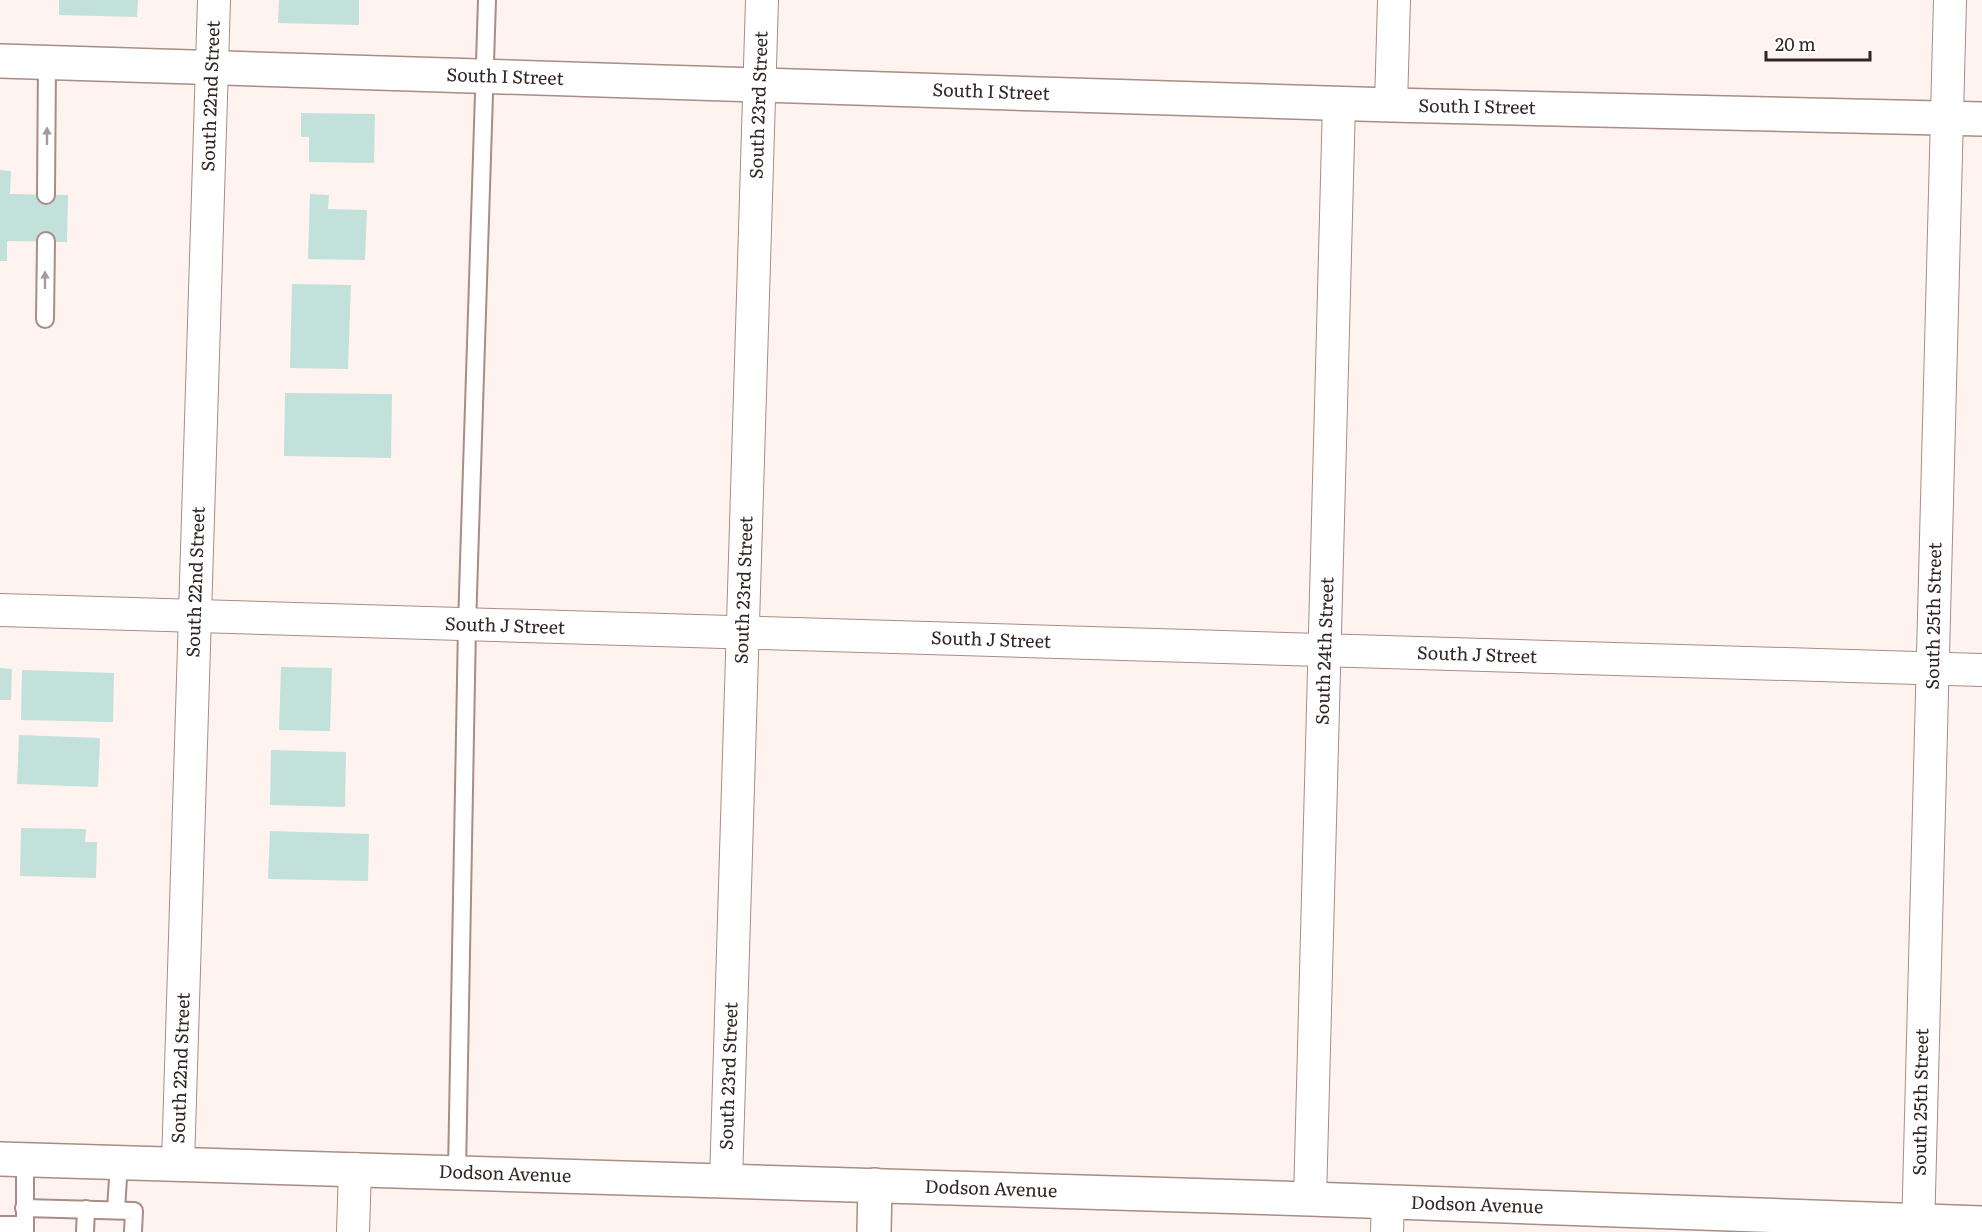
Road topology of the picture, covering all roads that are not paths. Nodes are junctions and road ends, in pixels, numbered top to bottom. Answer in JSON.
{"nodes":[{"id":1,"x":214,"y":0,"type":"edge"},
{"id":2,"x":487,"y":0,"type":"edge"},
{"id":3,"x":762,"y":0,"type":"edge"},
{"id":4,"x":1394,"y":0,"type":"edge"},
{"id":5,"x":1950,"y":0,"type":"edge"},
{"id":6,"x":0,"y":61,"type":"edge"},
{"id":7,"x":47,"y":62,"type":"junction"},
{"id":8,"x":212,"y":68,"type":"junction"},
{"id":9,"x":484,"y":76,"type":"junction"},
{"id":10,"x":760,"y":85,"type":"junction"},
{"id":11,"x":1340,"y":103,"type":"junction"},
{"id":12,"x":1391,"y":105,"type":"junction"},
{"id":13,"x":1947,"y":118,"type":"junction"},
{"id":14,"x":1982,"y":119,"type":"edge"},
{"id":15,"x":46,"y":195,"type":"dead end"},
{"id":16,"x":46,"y":242,"type":"dead end"},
{"id":17,"x":45,"y":319,"type":"dead end"},
{"id":18,"x":0,"y":610,"type":"edge"},
{"id":19,"x":195,"y":617,"type":"junction"},
{"id":20,"x":466,"y":625,"type":"junction"},
{"id":21,"x":742,"y":633,"type":"junction"},
{"id":22,"x":1325,"y":651,"type":"junction"},
{"id":23,"x":1932,"y":669,"type":"junction"},
{"id":24,"x":1982,"y":670,"type":"edge"},
{"id":25,"x":13,"y":1159,"type":"edge"},
{"id":26,"x":118,"y":1162,"type":"junction"},
{"id":27,"x":178,"y":1164,"type":"junction"},
{"id":28,"x":355,"y":1169,"type":"junction"},
{"id":29,"x":457,"y":1172,"type":"junction"},
{"id":30,"x":726,"y":1181,"type":"junction"},
{"id":31,"x":875,"y":1185,"type":"junction"},
{"id":32,"x":1311,"y":1199,"type":"junction"},
{"id":33,"x":24,"y":1208,"type":"junction"},
{"id":34,"x":86,"y":1209,"type":"junction"},
{"id":35,"x":116,"y":1210,"type":"junction"},
{"id":36,"x":1387,"y":1217,"type":"edge"},
{"id":37,"x":1982,"y":1222,"type":"edge"},
{"id":38,"x":0,"y":1225,"type":"edge"},
{"id":39,"x":1918,"y":1226,"type":"edge"},
{"id":40,"x":25,"y":1229,"type":"edge"},
{"id":41,"x":85,"y":1232,"type":"edge"},
{"id":42,"x":133,"y":1232,"type":"edge"},
{"id":43,"x":353,"y":1232,"type":"edge"},
{"id":44,"x":874,"y":1232,"type":"edge"}],
"edges":[{"from":1,"to":8,"type":"street","name":"South 22nd Street"},
{"from":2,"to":9,"type":"lane"},
{"from":3,"to":10,"type":"street","name":"South 23rd Street"},
{"from":4,"to":12,"type":"street"},
{"from":5,"to":13,"type":"street","name":"South 25th Street"},
{"from":6,"to":7,"type":"street","name":"South I Street"},
{"from":7,"to":8,"type":"street","name":"South I Street"},
{"from":15,"to":7,"type":"lane","one_way":true},
{"from":8,"to":9,"type":"street","name":"South I Street"},
{"from":8,"to":19,"type":"street","name":"South 22nd Street"},
{"from":9,"to":10,"type":"street","name":"South I Street"},
{"from":9,"to":20,"type":"lane"},
{"from":10,"to":11,"type":"street","name":"South I Street"},
{"from":10,"to":21,"type":"street","name":"South 23rd Street"},
{"from":11,"to":12,"type":"street","name":"South I Street"},
{"from":11,"to":22,"type":"street","name":"South 24th Street"},
{"from":12,"to":13,"type":"street","name":"South I Street"},
{"from":13,"to":14,"type":"street","name":"South I Street"},
{"from":13,"to":23,"type":"street","name":"South 25th Street"},
{"from":17,"to":16,"type":"lane","one_way":true},
{"from":18,"to":19,"type":"street","name":"South J Street"},
{"from":19,"to":20,"type":"street","name":"South J Street"},
{"from":19,"to":27,"type":"street","name":"South 22nd Street"},
{"from":20,"to":21,"type":"street","name":"South J Street"},
{"from":20,"to":29,"type":"lane"},
{"from":21,"to":22,"type":"street","name":"South J Street"},
{"from":21,"to":30,"type":"street","name":"South 23rd Street"},
{"from":22,"to":23,"type":"street","name":"South J Street"},
{"from":22,"to":32,"type":"street","name":"South 24th Street"},
{"from":23,"to":24,"type":"street","name":"South J Street"},
{"from":23,"to":39,"type":"street","name":"South 25th Street"},
{"from":25,"to":26,"type":"street","name":"Dodson Avenue"},
{"from":25,"to":33,"type":"lane"},
{"from":26,"to":27,"type":"street","name":"Dodson Avenue"},
{"from":26,"to":35,"type":"lane"},
{"from":27,"to":28,"type":"street","name":"Dodson Avenue"},
{"from":28,"to":29,"type":"street","name":"Dodson Avenue"},
{"from":28,"to":43,"type":"street"},
{"from":29,"to":30,"type":"street","name":"Dodson Avenue"},
{"from":30,"to":31,"type":"street","name":"Dodson Avenue"},
{"from":31,"to":32,"type":"street","name":"Dodson Avenue"},
{"from":31,"to":44,"type":"street"},
{"from":32,"to":36,"type":"street","name":"Dodson Avenue"},
{"from":33,"to":34,"type":"lane"},
{"from":33,"to":40,"type":"lane"},
{"from":34,"to":35,"type":"lane"},
{"from":34,"to":41,"type":"lane"},
{"from":35,"to":42,"type":"lane"},
{"from":36,"to":39,"type":"street","name":"Dodson Avenue"},
{"from":37,"to":39,"type":"street","name":"Dodson Avenue"},
{"from":38,"to":40,"type":"lane"}]}
